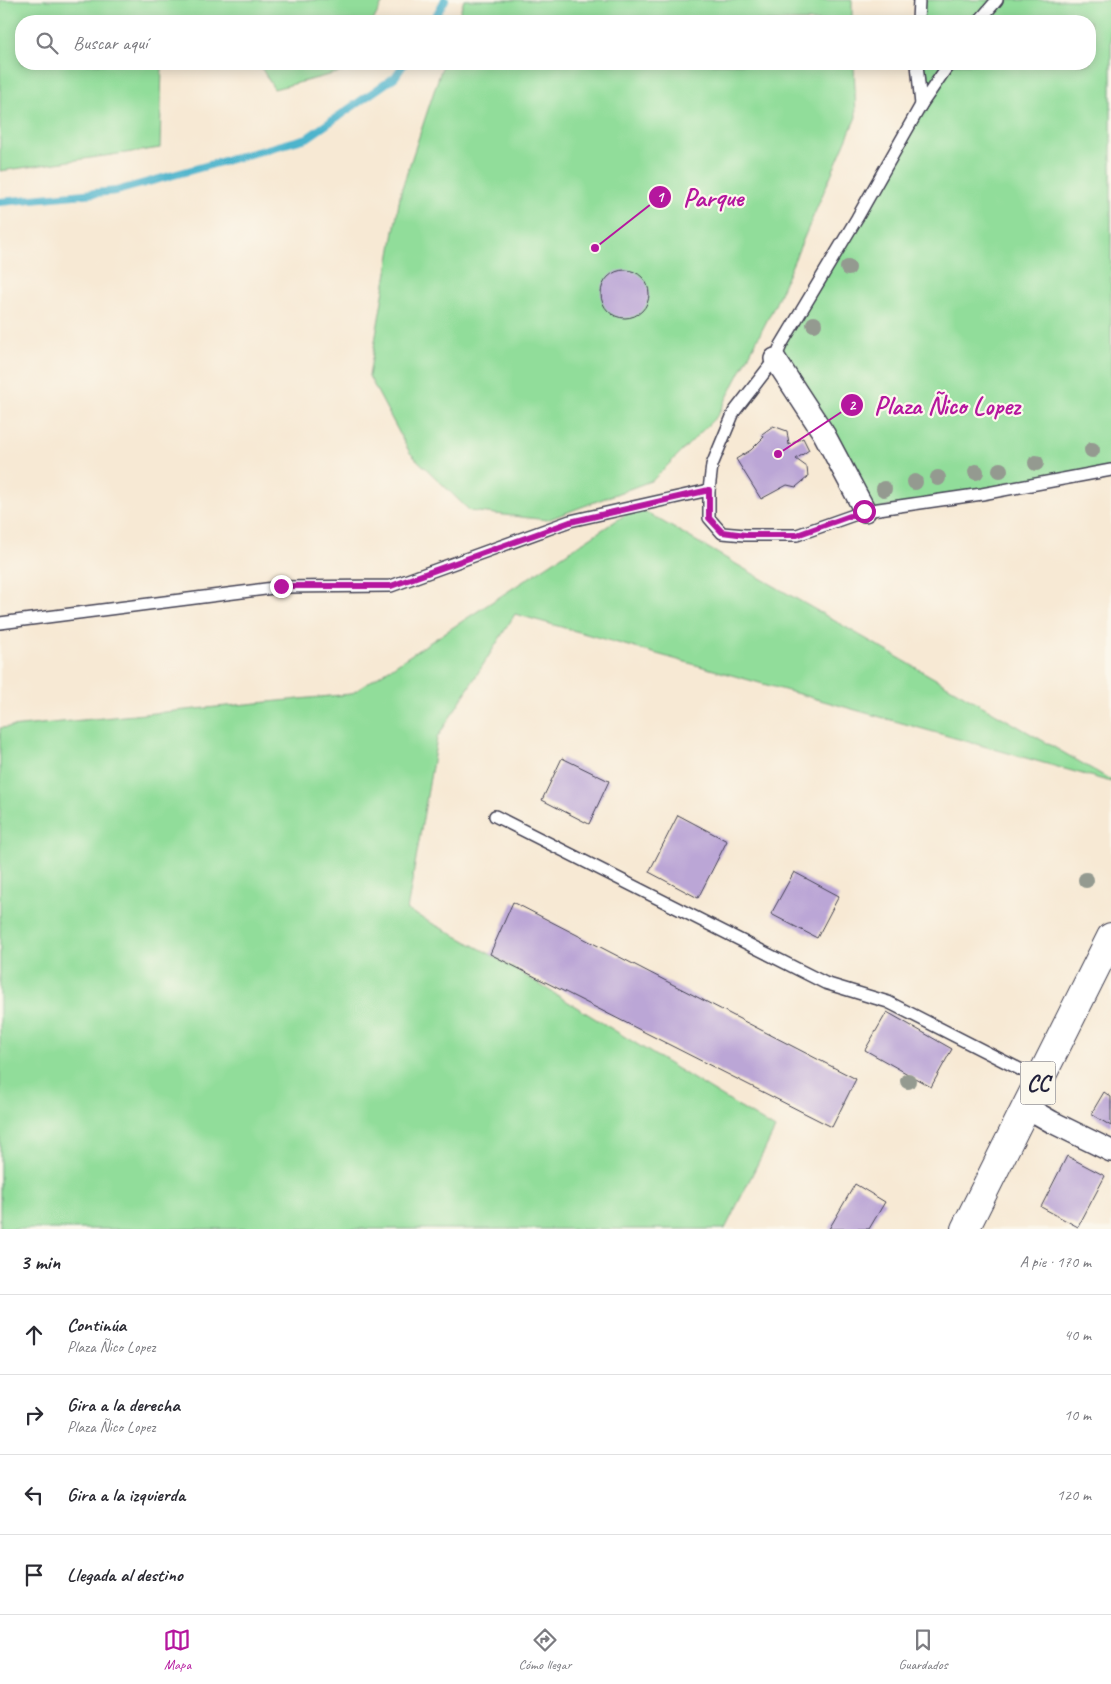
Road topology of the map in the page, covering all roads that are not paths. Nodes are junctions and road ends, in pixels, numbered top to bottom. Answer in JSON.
{"nodes":[{"id":1,"x":918,"y":0,"type":"edge"},
{"id":2,"x":997,"y":0,"type":"edge"},
{"id":3,"x":918,"y":15,"type":"edge"},
{"id":4,"x":984,"y":15,"type":"edge"},
{"id":5,"x":918,"y":70,"type":"edge"},
{"id":6,"x":945,"y":70,"type":"edge"},
{"id":7,"x":921,"y":105,"type":"junction"},
{"id":8,"x":775,"y":359,"type":"junction"},
{"id":9,"x":1111,"y":470,"type":"edge"},
{"id":10,"x":709,"y":490,"type":"junction"},
{"id":11,"x":864,"y":511,"type":"junction"},
{"id":12,"x":0,"y":623,"type":"edge"},
{"id":13,"x":495,"y":816,"type":"dead end"},
{"id":14,"x":1111,"y":937,"type":"edge"},
{"id":15,"x":1040,"y":1080,"type":"junction"},
{"id":16,"x":1026,"y":1107,"type":"junction"},
{"id":17,"x":1111,"y":1151,"type":"edge"},
{"id":18,"x":965,"y":1229,"type":"edge"}],
"edges":[{"from":1,"to":3,"type":"lane"},
{"from":2,"to":4,"type":"lane"},
{"from":5,"to":7,"type":"lane"},
{"from":6,"to":7,"type":"lane"},
{"from":7,"to":8,"type":"lane"},
{"from":8,"to":10,"type":"lane"},
{"from":8,"to":11,"type":"street"},
{"from":9,"to":11,"type":"lane"},
{"from":10,"to":11,"type":"lane"},
{"from":10,"to":12,"type":"lane"},
{"from":13,"to":15,"type":"lane"},
{"from":14,"to":15,"type":"highway","number":"CC"},
{"from":15,"to":16,"type":"highway","number":"CC"},
{"from":16,"to":17,"type":"street"},
{"from":16,"to":18,"type":"highway","number":"CC"}]}
